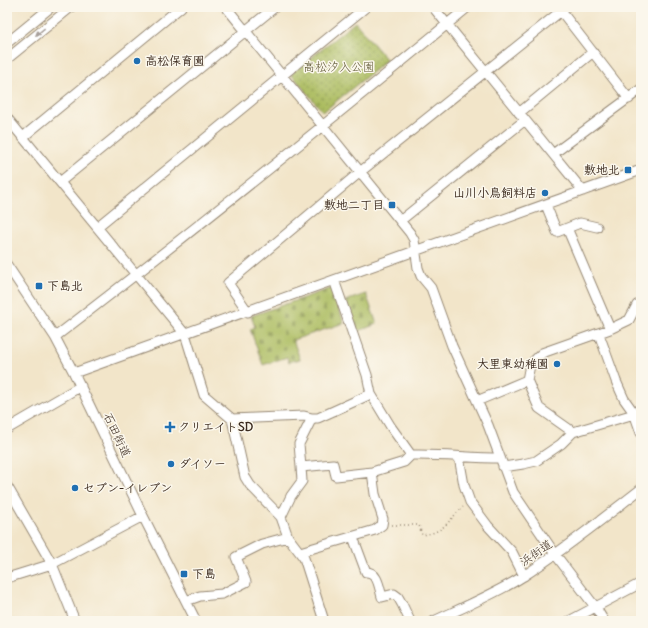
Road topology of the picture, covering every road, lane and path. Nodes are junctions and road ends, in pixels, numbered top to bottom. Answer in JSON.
{"nodes":[{"id":1,"x":51,"y":7,"type":"edge"},
{"id":2,"x":70,"y":7,"type":"edge"},
{"id":3,"x":181,"y":7,"type":"edge"},
{"id":4,"x":226,"y":7,"type":"edge"},
{"id":5,"x":275,"y":7,"type":"edge"},
{"id":6,"x":366,"y":7,"type":"edge"},
{"id":7,"x":432,"y":7,"type":"edge"},
{"id":8,"x":468,"y":7,"type":"edge"},
{"id":9,"x":564,"y":9,"type":"edge"},
{"id":10,"x":446,"y":25,"type":"junction"},
{"id":11,"x":245,"y":31,"type":"junction"},
{"id":12,"x":7,"y":43,"type":"edge"},
{"id":13,"x":593,"y":52,"type":"junction"},
{"id":14,"x":7,"y":59,"type":"edge"},
{"id":15,"x":486,"y":72,"type":"junction"},
{"id":16,"x":282,"y":77,"type":"junction"},
{"id":17,"x":641,"y":89,"type":"edge"},
{"id":18,"x":628,"y":98,"type":"junction"},
{"id":19,"x":522,"y":117,"type":"junction"},
{"id":20,"x":7,"y":118,"type":"edge"},
{"id":21,"x":322,"y":126,"type":"junction"},
{"id":22,"x":23,"y":137,"type":"junction"},
{"id":23,"x":553,"y":154,"type":"junction"},
{"id":24,"x":641,"y":170,"type":"edge"},
{"id":25,"x":360,"y":172,"type":"junction"},
{"id":26,"x":60,"y":182,"type":"junction"},
{"id":27,"x":583,"y":191,"type":"junction"},
{"id":28,"x":546,"y":204,"type":"junction"},
{"id":29,"x":400,"y":221,"type":"junction"},
{"id":30,"x":97,"y":227,"type":"junction"},
{"id":31,"x":597,"y":227,"type":"dead end"},
{"id":32,"x":567,"y":228,"type":"junction"},
{"id":33,"x":416,"y":251,"type":"junction"},
{"id":34,"x":7,"y":265,"type":"edge"},
{"id":35,"x":135,"y":275,"type":"junction"},
{"id":36,"x":334,"y":280,"type":"junction"},
{"id":37,"x":641,"y":303,"type":"edge"},
{"id":38,"x":248,"y":312,"type":"junction"},
{"id":39,"x":610,"y":329,"type":"junction"},
{"id":40,"x":185,"y":334,"type":"junction"},
{"id":41,"x":599,"y":334,"type":"junction"},
{"id":42,"x":55,"y":337,"type":"junction"},
{"id":43,"x":74,"y":373,"type":"junction"},
{"id":44,"x":527,"y":380,"type":"junction"},
{"id":45,"x":81,"y":386,"type":"junction"},
{"id":46,"x":371,"y":394,"type":"junction"},
{"id":47,"x":477,"y":401,"type":"junction"},
{"id":48,"x":637,"y":413,"type":"edge"},
{"id":49,"x":312,"y":418,"type":"junction"},
{"id":50,"x":232,"y":419,"type":"junction"},
{"id":51,"x":7,"y":429,"type":"edge"},
{"id":52,"x":573,"y":432,"type":"junction"},
{"id":53,"x":641,"y":433,"type":"edge"},
{"id":54,"x":411,"y":455,"type":"junction"},
{"id":55,"x":459,"y":457,"type":"junction"},
{"id":56,"x":501,"y":462,"type":"junction"},
{"id":57,"x":301,"y":467,"type":"junction"},
{"id":58,"x":372,"y":472,"type":"junction"},
{"id":59,"x":7,"y":486,"type":"edge"},
{"id":60,"x":641,"y":489,"type":"edge"},
{"id":61,"x":470,"y":502,"type":"junction"},
{"id":62,"x":143,"y":516,"type":"junction"},
{"id":63,"x":282,"y":516,"type":"junction"},
{"id":64,"x":382,"y":526,"type":"junction"},
{"id":65,"x":288,"y":536,"type":"junction"},
{"id":66,"x":353,"y":537,"type":"junction"},
{"id":67,"x":300,"y":552,"type":"junction"},
{"id":68,"x":555,"y":554,"type":"junction"},
{"id":69,"x":52,"y":564,"type":"junction"},
{"id":70,"x":524,"y":576,"type":"junction"},
{"id":71,"x":7,"y":578,"type":"edge"},
{"id":72,"x":641,"y":583,"type":"edge"},
{"id":73,"x":186,"y":601,"type":"junction"},
{"id":74,"x":596,"y":608,"type":"junction"},
{"id":75,"x":75,"y":621,"type":"edge"},
{"id":76,"x":196,"y":621,"type":"edge"},
{"id":77,"x":324,"y":621,"type":"edge"},
{"id":78,"x":410,"y":621,"type":"edge"},
{"id":79,"x":434,"y":621,"type":"edge"},
{"id":80,"x":569,"y":621,"type":"edge"},
{"id":81,"x":604,"y":621,"type":"edge"}],
"edges":[{"from":1,"to":12,"type":"street"},
{"from":2,"to":14,"type":"street","one_way":true},
{"from":3,"to":22,"type":"street"},
{"from":4,"to":11,"type":"street"},
{"from":5,"to":11,"type":"street"},
{"from":6,"to":16,"type":"street"},
{"from":7,"to":10,"type":"street"},
{"from":8,"to":10,"type":"street"},
{"from":9,"to":13,"type":"street"},
{"from":9,"to":15,"type":"street"},
{"from":10,"to":15,"type":"street"},
{"from":10,"to":21,"type":"street"},
{"from":11,"to":16,"type":"street"},
{"from":11,"to":26,"type":"street"},
{"from":13,"to":18,"type":"street"},
{"from":13,"to":19,"type":"street"},
{"from":15,"to":19,"type":"street"},
{"from":15,"to":25,"type":"street"},
{"from":16,"to":21,"type":"street"},
{"from":16,"to":30,"type":"street"},
{"from":17,"to":18,"type":"street"},
{"from":18,"to":23,"type":"street"},
{"from":19,"to":23,"type":"street"},
{"from":19,"to":29,"type":"street"},
{"from":20,"to":22,"type":"street"},
{"from":21,"to":25,"type":"street"},
{"from":21,"to":35,"type":"street"},
{"from":22,"to":26,"type":"street"},
{"from":23,"to":27,"type":"street"},
{"from":24,"to":27,"type":"street"},
{"from":25,"to":29,"type":"street"},
{"from":25,"to":38,"type":"street"},
{"from":26,"to":30,"type":"street"},
{"from":27,"to":28,"type":"street"},
{"from":28,"to":32,"type":"street"},
{"from":28,"to":33,"type":"street"},
{"from":29,"to":33,"type":"street"},
{"from":30,"to":35,"type":"street"},
{"from":31,"to":32,"type":"street"},
{"from":32,"to":39,"type":"street"},
{"from":33,"to":36,"type":"street"},
{"from":33,"to":47,"type":"street"},
{"from":34,"to":42,"type":"street","name":"石田街道"},
{"from":35,"to":40,"type":"street"},
{"from":35,"to":42,"type":"street"},
{"from":36,"to":38,"type":"street"},
{"from":36,"to":46,"type":"street"},
{"from":37,"to":39,"type":"street"},
{"from":38,"to":40,"type":"street"},
{"from":39,"to":41,"type":"street"},
{"from":40,"to":43,"type":"street"},
{"from":40,"to":50,"type":"street"},
{"from":41,"to":44,"type":"street"},
{"from":41,"to":48,"type":"street"},
{"from":42,"to":43,"type":"street","name":"石田街道"},
{"from":43,"to":45,"type":"street","name":"石田街道"},
{"from":44,"to":47,"type":"street"},
{"from":44,"to":52,"type":"street"},
{"from":45,"to":51,"type":"street"},
{"from":45,"to":62,"type":"street","name":"石田街道"},
{"from":46,"to":49,"type":"street"},
{"from":46,"to":54,"type":"street"},
{"from":47,"to":56,"type":"street"},
{"from":48,"to":52,"type":"street"},
{"from":48,"to":53,"type":"street"},
{"from":49,"to":50,"type":"street"},
{"from":49,"to":57,"type":"street"},
{"from":50,"to":63,"type":"street"},
{"from":52,"to":56,"type":"street"},
{"from":54,"to":55,"type":"street"},
{"from":54,"to":58,"type":"street"},
{"from":55,"to":56,"type":"street"},
{"from":55,"to":61,"type":"street"},
{"from":56,"to":68,"type":"street"},
{"from":57,"to":58,"type":"street"},
{"from":57,"to":63,"type":"street"},
{"from":58,"to":64,"type":"street"},
{"from":59,"to":69,"type":"street"},
{"from":60,"to":68,"type":"street","name":"浜街道"},
{"from":61,"to":64,"type":"path"},
{"from":61,"to":70,"type":"street"},
{"from":62,"to":69,"type":"street"},
{"from":62,"to":73,"type":"street","name":"石田街道"},
{"from":63,"to":65,"type":"street"},
{"from":64,"to":66,"type":"street"},
{"from":65,"to":67,"type":"street"},
{"from":65,"to":73,"type":"street"},
{"from":66,"to":67,"type":"street"},
{"from":66,"to":78,"type":"street"},
{"from":67,"to":77,"type":"street"},
{"from":68,"to":70,"type":"street","name":"浜街道"},
{"from":68,"to":74,"type":"street"},
{"from":69,"to":71,"type":"street"},
{"from":69,"to":75,"type":"street"},
{"from":70,"to":79,"type":"street","name":"浜街道"},
{"from":72,"to":74,"type":"street"},
{"from":73,"to":76,"type":"street","name":"石田街道"},
{"from":74,"to":80,"type":"street"},
{"from":74,"to":81,"type":"street"}]}
